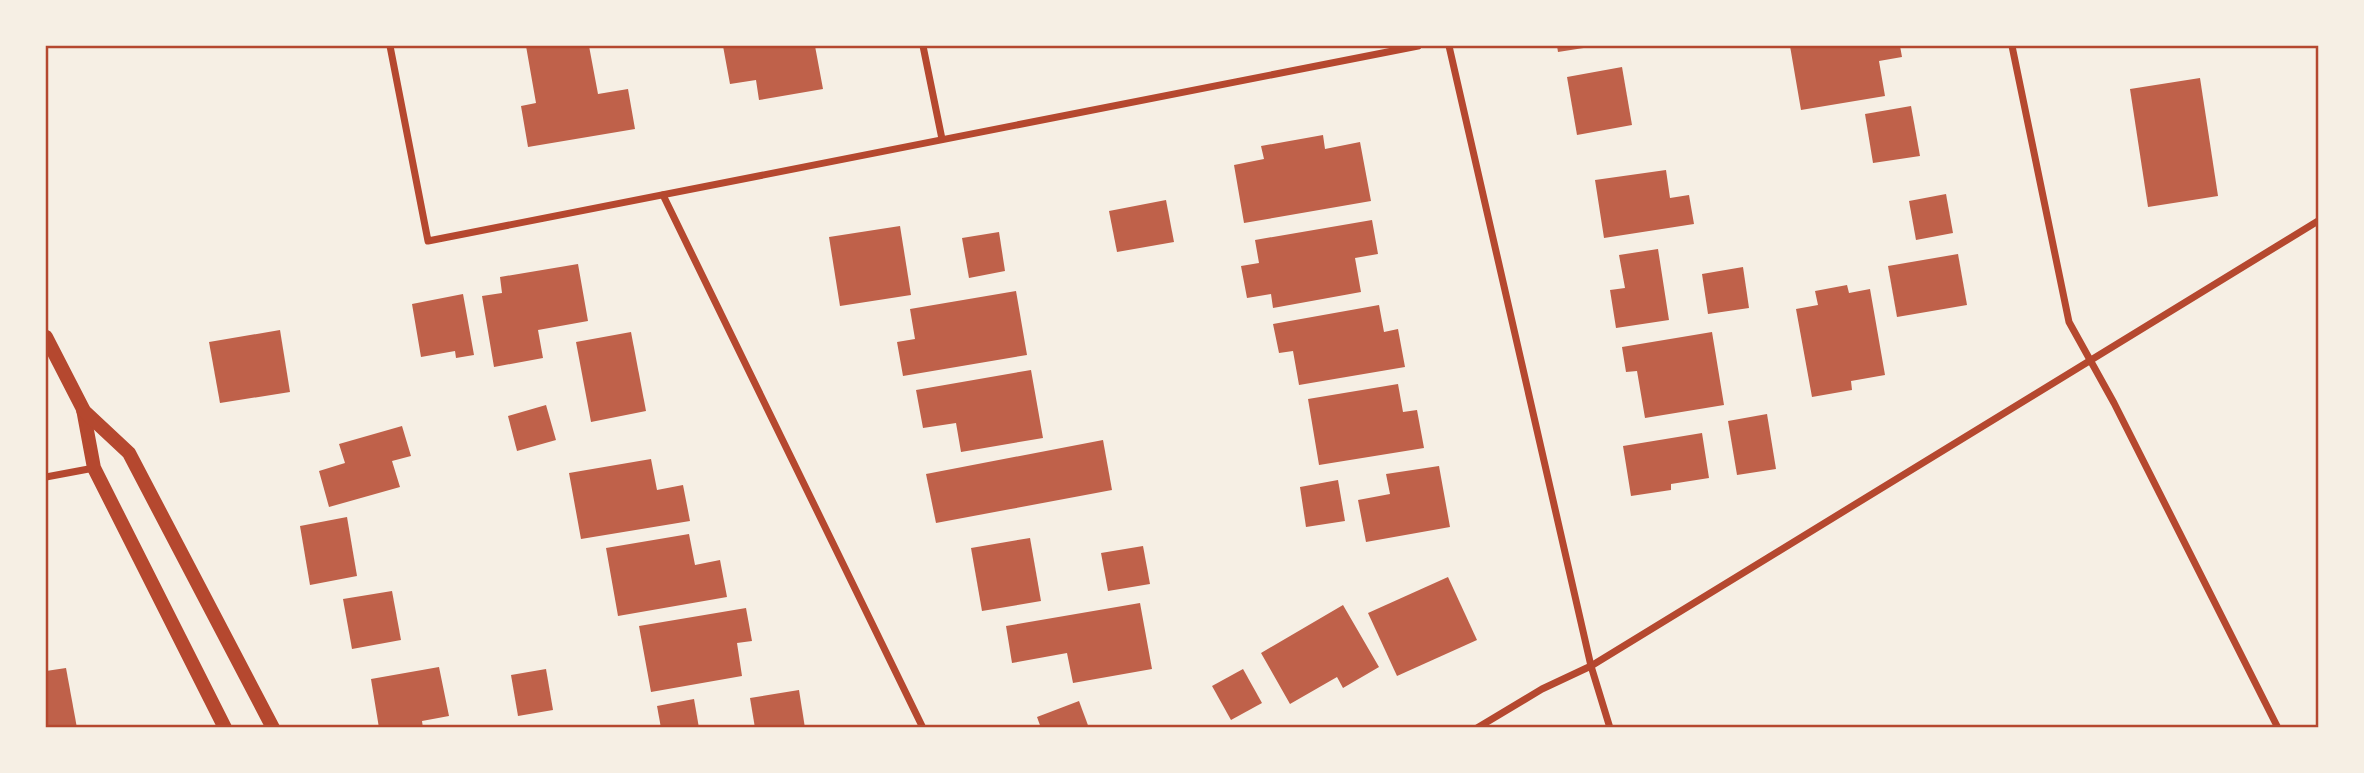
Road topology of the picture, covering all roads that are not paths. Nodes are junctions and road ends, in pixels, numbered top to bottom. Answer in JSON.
{"nodes":[{"id":1,"x":390,"y":46,"type":"edge"},
{"id":2,"x":923,"y":46,"type":"edge"},
{"id":3,"x":1418,"y":46,"type":"edge"},
{"id":4,"x":1449,"y":46,"type":"edge"},
{"id":5,"x":2012,"y":46,"type":"edge"},
{"id":6,"x":942,"y":139,"type":"junction"},
{"id":7,"x":663,"y":195,"type":"junction"},
{"id":8,"x":2319,"y":221,"type":"edge"},
{"id":9,"x":46,"y":337,"type":"edge"},
{"id":10,"x":2090,"y":361,"type":"junction"},
{"id":11,"x":83,"y":409,"type":"junction"},
{"id":12,"x":94,"y":468,"type":"junction"},
{"id":13,"x":46,"y":477,"type":"edge"},
{"id":14,"x":1591,"y":666,"type":"junction"},
{"id":15,"x":225,"y":727,"type":"edge"},
{"id":16,"x":273,"y":727,"type":"edge"},
{"id":17,"x":923,"y":727,"type":"edge"},
{"id":18,"x":1478,"y":727,"type":"edge"},
{"id":19,"x":1610,"y":727,"type":"edge"},
{"id":20,"x":2278,"y":727,"type":"edge"}],
"edges":[{"from":1,"to":7,"type":"street"},
{"from":2,"to":6,"type":"street"},
{"from":3,"to":6,"type":"street"},
{"from":4,"to":14,"type":"street"},
{"from":5,"to":10,"type":"street"},
{"from":6,"to":7,"type":"street"},
{"from":7,"to":17,"type":"street"},
{"from":8,"to":10,"type":"street"},
{"from":9,"to":11,"type":"main road"},
{"from":10,"to":14,"type":"street"},
{"from":10,"to":20,"type":"street"},
{"from":11,"to":12,"type":"main road"},
{"from":11,"to":16,"type":"main road"},
{"from":12,"to":13,"type":"street"},
{"from":12,"to":15,"type":"main road"},
{"from":14,"to":18,"type":"street"},
{"from":14,"to":19,"type":"street"}]}
